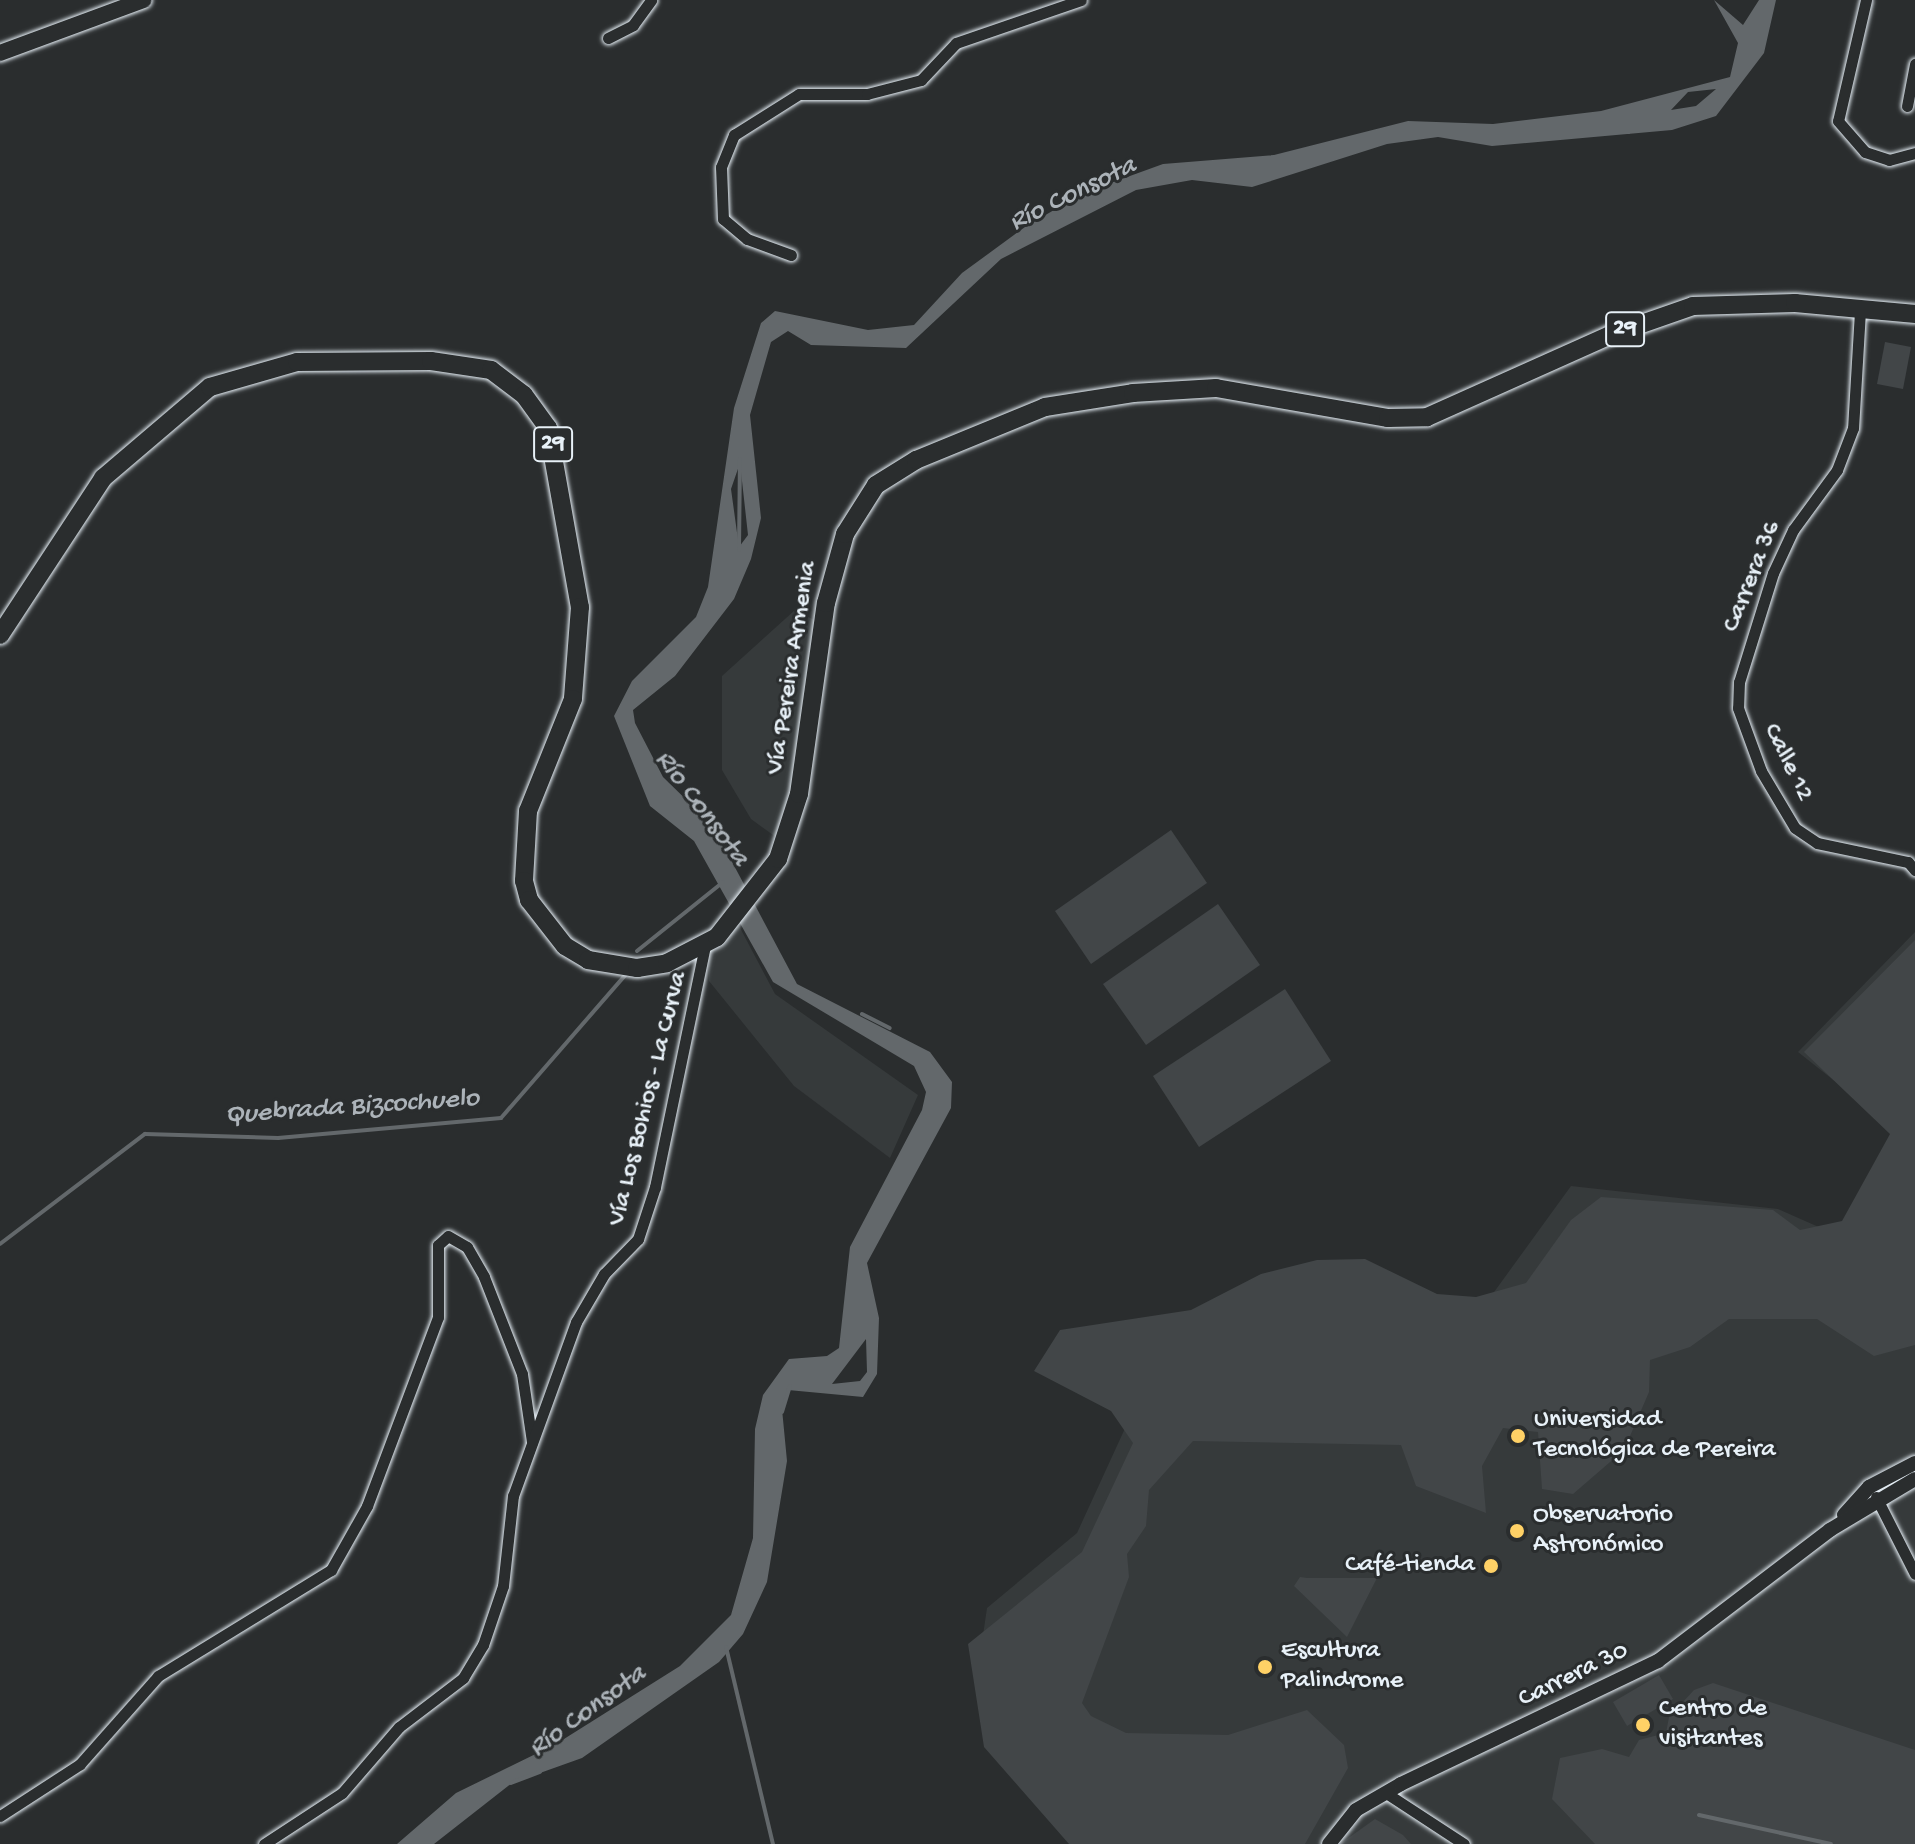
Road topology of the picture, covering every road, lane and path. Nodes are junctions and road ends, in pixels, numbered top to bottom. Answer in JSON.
{"nodes":[{"id":1,"x":143,"y":0,"type":"edge"},
{"id":2,"x":651,"y":0,"type":"edge"},
{"id":3,"x":1081,"y":0,"type":"edge"},
{"id":4,"x":1866,"y":0,"type":"edge"},
{"id":5,"x":608,"y":38,"type":"dead end"},
{"id":6,"x":0,"y":53,"type":"edge"},
{"id":7,"x":1915,"y":64,"type":"edge"},
{"id":8,"x":1907,"y":106,"type":"dead end"},
{"id":9,"x":1915,"y":153,"type":"edge"},
{"id":10,"x":791,"y":255,"type":"dead end"},
{"id":11,"x":1860,"y":311,"type":"junction"},
{"id":12,"x":1915,"y":314,"type":"edge"},
{"id":13,"x":0,"y":635,"type":"edge"},
{"id":14,"x":1739,"y":682,"type":"joint"},
{"id":15,"x":1915,"y":870,"type":"edge"},
{"id":16,"x":705,"y":946,"type":"junction"},
{"id":17,"x":532,"y":1442,"type":"junction"},
{"id":18,"x":1915,"y":1463,"type":"edge"},
{"id":19,"x":1915,"y":1479,"type":"edge"},
{"id":20,"x":1874,"y":1494,"type":"junction"},
{"id":21,"x":1915,"y":1574,"type":"edge"},
{"id":22,"x":1386,"y":1793,"type":"junction"},
{"id":23,"x":0,"y":1816,"type":"edge"},
{"id":24,"x":264,"y":1844,"type":"edge"},
{"id":25,"x":1329,"y":1844,"type":"edge"},
{"id":26,"x":1464,"y":1844,"type":"edge"}],
"edges":[{"from":1,"to":6,"type":"main road"},
{"from":2,"to":5,"type":"street"},
{"from":3,"to":10,"type":"street"},
{"from":4,"to":9,"type":"street"},
{"from":7,"to":8,"type":"street"},
{"from":11,"to":12,"type":"main road","name":"Vía Pereira Armenia","number":"29"},
{"from":11,"to":14,"type":"street","name":"Carrera 36"},
{"from":11,"to":16,"type":"main road","name":"Vía Pereira Armenia","number":"29"},
{"from":13,"to":16,"type":"main road","number":"29"},
{"from":14,"to":15,"type":"street","name":"Calle 12"},
{"from":16,"to":17,"type":"street","name":"Vía Los Bohios - La Curva"},
{"from":17,"to":23,"type":"street"},
{"from":17,"to":24,"type":"street","name":"Vía Los Bohios - La Curva"},
{"from":18,"to":20,"type":"street","name":"Carrera 30"},
{"from":19,"to":20,"type":"street","name":"Carrera 30"},
{"from":20,"to":21,"type":"street"},
{"from":20,"to":22,"type":"street","name":"Carrera 30"},
{"from":22,"to":25,"type":"street","name":"Carrera 30"},
{"from":22,"to":26,"type":"street"}]}
